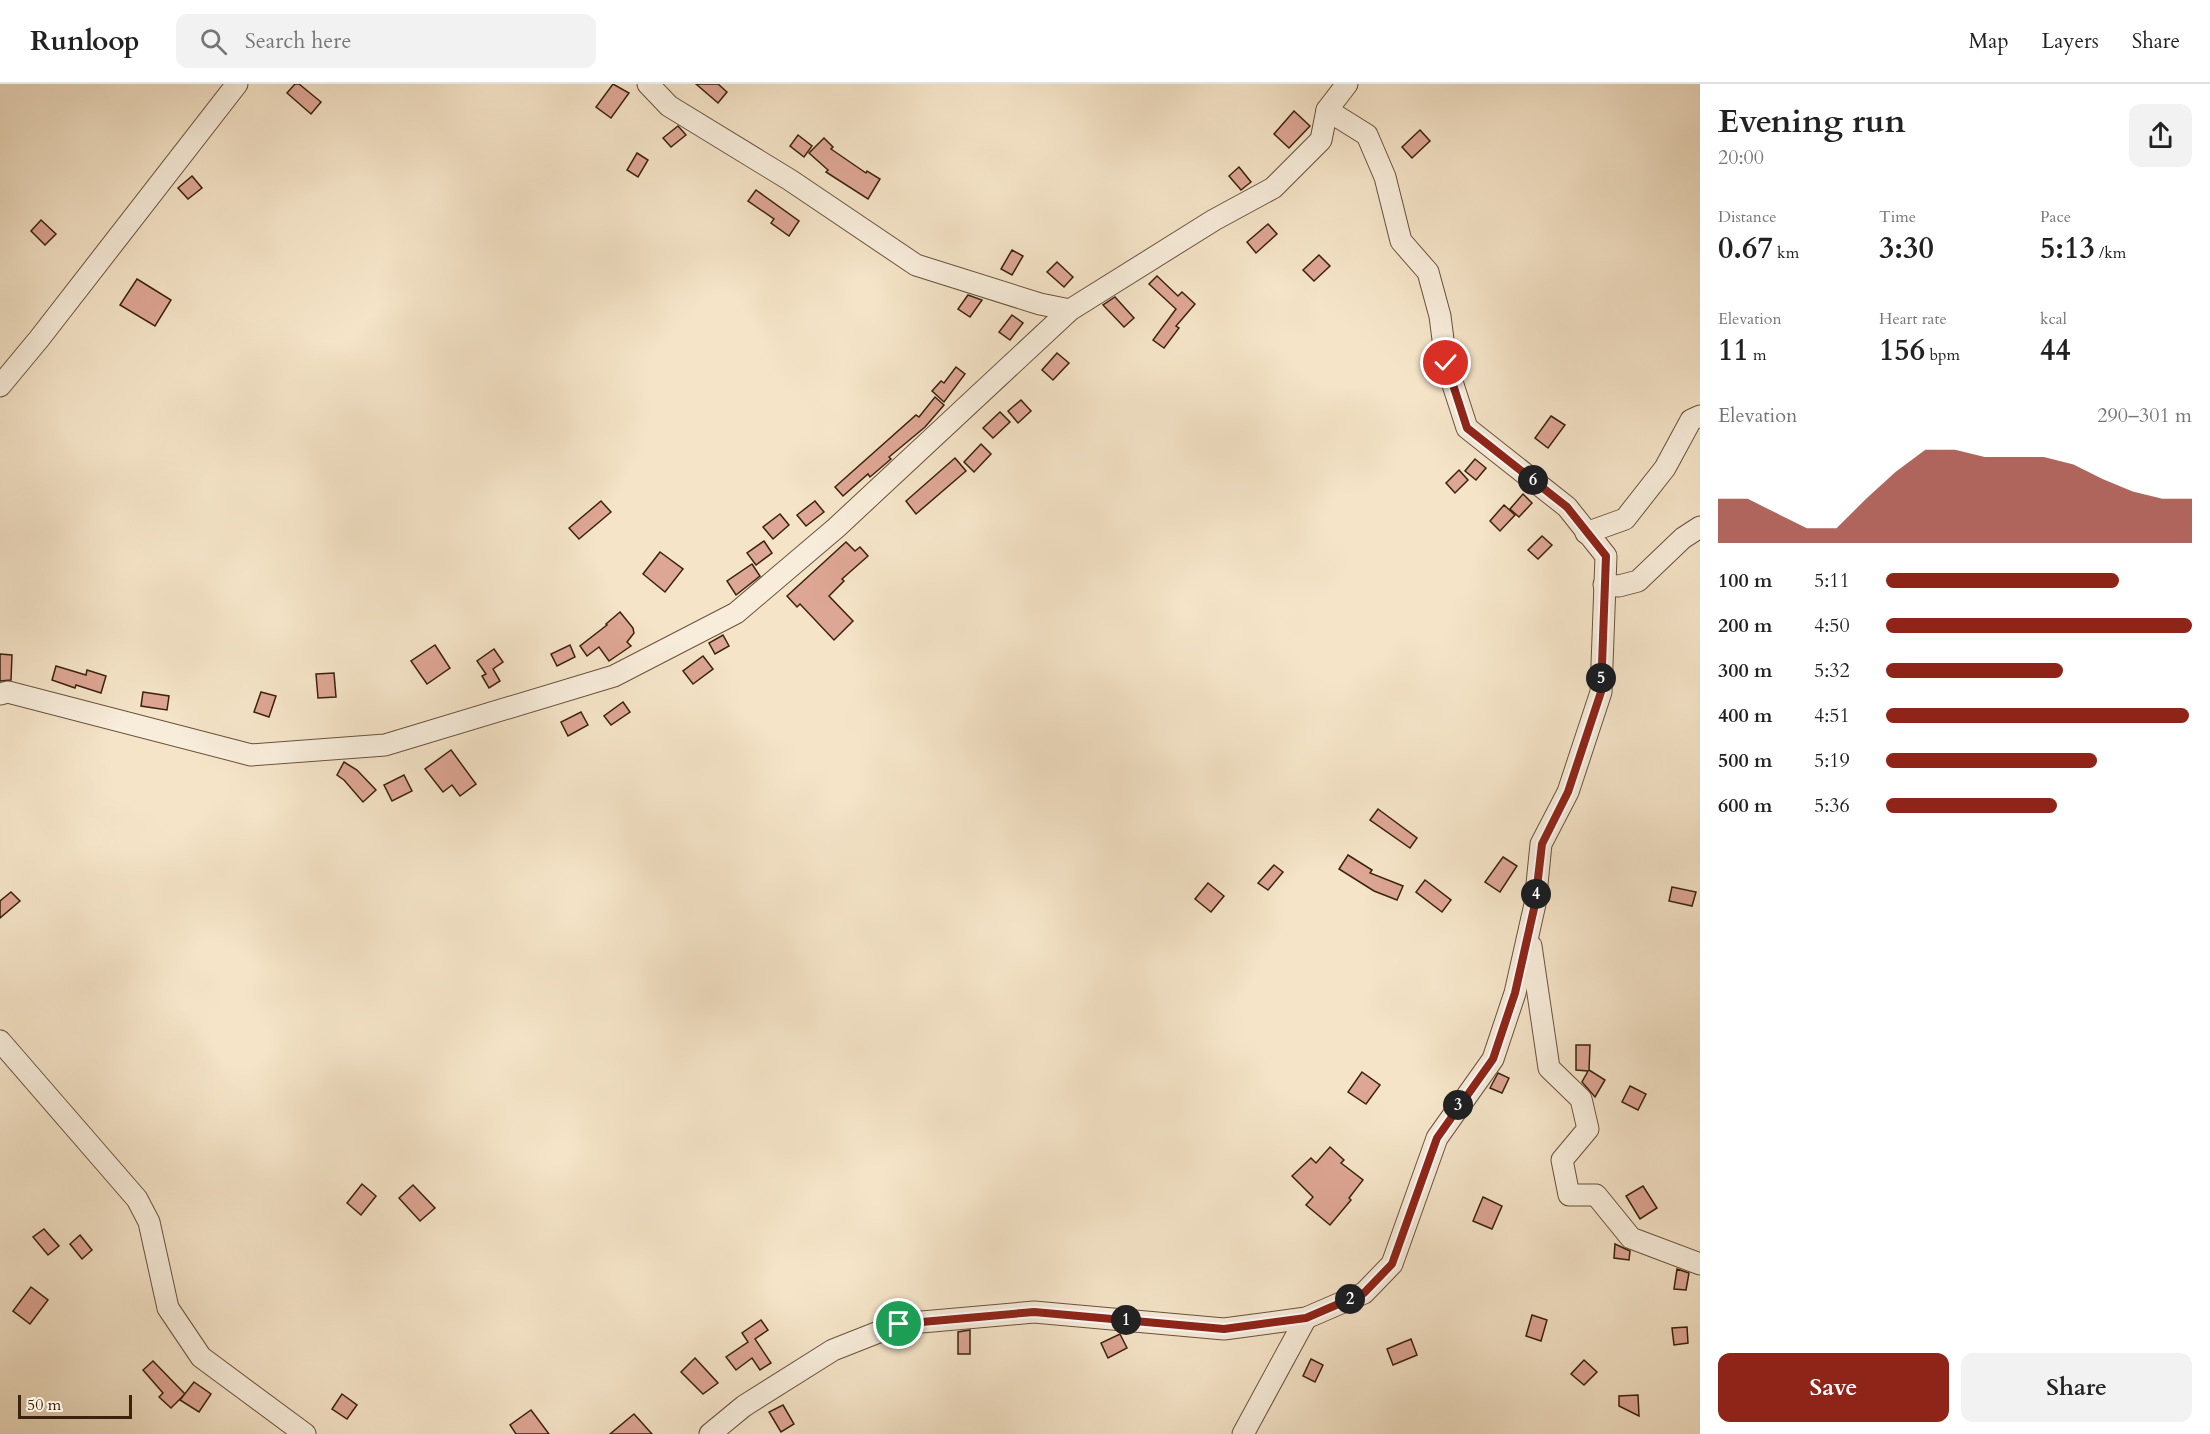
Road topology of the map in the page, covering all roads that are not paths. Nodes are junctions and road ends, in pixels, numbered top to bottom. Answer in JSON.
{"nodes":[{"id":1,"x":237,"y":84,"type":"edge"},
{"id":2,"x":648,"y":84,"type":"edge"},
{"id":3,"x":1347,"y":84,"type":"edge"},
{"id":4,"x":1327,"y":110,"type":"junction"},
{"id":5,"x":1070,"y":310,"type":"junction"},
{"id":6,"x":0,"y":386,"type":"edge"},
{"id":7,"x":1700,"y":416,"type":"edge"},
{"id":8,"x":1700,"y":527,"type":"edge"},
{"id":9,"x":1586,"y":533,"type":"junction"},
{"id":10,"x":1605,"y":585,"type":"junction"},
{"id":11,"x":0,"y":694,"type":"edge"},
{"id":12,"x":1529,"y":930,"type":"junction"},
{"id":13,"x":0,"y":1041,"type":"edge"},
{"id":14,"x":1700,"y":1264,"type":"edge"},
{"id":15,"x":1306,"y":1318,"type":"junction"},
{"id":16,"x":306,"y":1434,"type":"edge"},
{"id":17,"x":710,"y":1434,"type":"edge"},
{"id":18,"x":1243,"y":1434,"type":"edge"}],
"edges":[{"from":1,"to":6,"type":"street"},
{"from":2,"to":5,"type":"street"},
{"from":3,"to":4,"type":"street"},
{"from":4,"to":5,"type":"street"},
{"from":4,"to":9,"type":"street"},
{"from":5,"to":11,"type":"street"},
{"from":7,"to":9,"type":"street"},
{"from":8,"to":10,"type":"street"},
{"from":9,"to":10,"type":"street"},
{"from":10,"to":12,"type":"street"},
{"from":12,"to":14,"type":"street"},
{"from":12,"to":15,"type":"street"},
{"from":13,"to":16,"type":"street"},
{"from":15,"to":17,"type":"street"},
{"from":15,"to":18,"type":"street"}]}
